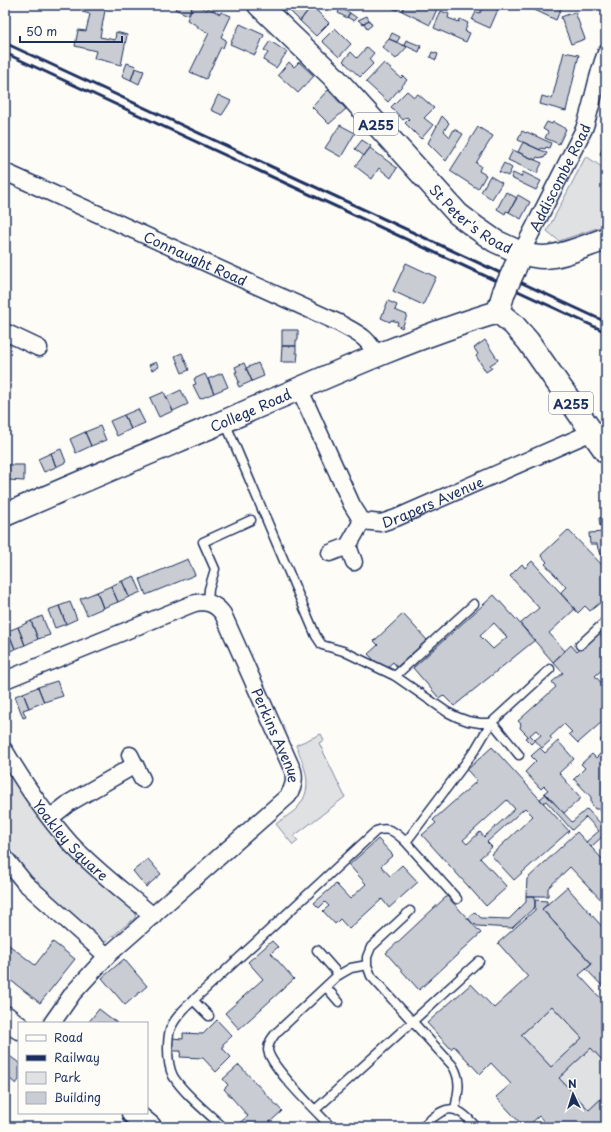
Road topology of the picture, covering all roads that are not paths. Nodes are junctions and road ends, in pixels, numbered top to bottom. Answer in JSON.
{"nodes":[{"id":1,"x":259,"y":5,"type":"edge"},
{"id":2,"x":606,"y":53,"type":"edge"},
{"id":3,"x":5,"y":172,"type":"edge"},
{"id":4,"x":606,"y":239,"type":"edge"},
{"id":5,"x":518,"y":262,"type":"junction"},
{"id":6,"x":501,"y":302,"type":"junction"},
{"id":7,"x":5,"y":332,"type":"edge"},
{"id":8,"x":39,"y":348,"type":"dead end"},
{"id":9,"x":376,"y":356,"type":"junction"},
{"id":10,"x":299,"y":388,"type":"junction"},
{"id":11,"x":225,"y":421,"type":"junction"},
{"id":12,"x":592,"y":432,"type":"junction"},
{"id":13,"x":606,"y":452,"type":"edge"},
{"id":14,"x":5,"y":514,"type":"edge"},
{"id":15,"x":251,"y":520,"type":"dead end"},
{"id":16,"x":362,"y":521,"type":"junction"},
{"id":17,"x":348,"y":546,"type":"junction"},
{"id":18,"x":330,"y":553,"type":"dead end"},
{"id":19,"x":354,"y":562,"type":"dead end"},
{"id":20,"x":208,"y":602,"type":"junction"},
{"id":21,"x":474,"y":604,"type":"dead end"},
{"id":22,"x":606,"y":621,"type":"edge"},
{"id":23,"x":580,"y":645,"type":"dead end"},
{"id":24,"x":550,"y":669,"type":"dead end"},
{"id":25,"x":395,"y":676,"type":"junction"},
{"id":26,"x":5,"y":680,"type":"edge"},
{"id":27,"x":491,"y":723,"type":"junction"},
{"id":28,"x":5,"y":751,"type":"edge"},
{"id":29,"x":519,"y":755,"type":"dead end"},
{"id":30,"x":135,"y":766,"type":"dead end"},
{"id":31,"x":50,"y":818,"type":"junction"},
{"id":32,"x":406,"y":842,"type":"junction"},
{"id":33,"x":5,"y":858,"type":"edge"},
{"id":34,"x":457,"y":899,"type":"dead end"},
{"id":35,"x":410,"y":911,"type":"dead end"},
{"id":36,"x":153,"y":916,"type":"junction"},
{"id":37,"x":317,"y":950,"type":"dead end"},
{"id":38,"x":107,"y":956,"type":"junction"},
{"id":39,"x":479,"y":961,"type":"dead end"},
{"id":40,"x":367,"y":965,"type":"junction"},
{"id":41,"x":339,"y":975,"type":"junction"},
{"id":42,"x":326,"y":986,"type":"junction"},
{"id":43,"x":194,"y":1000,"type":"junction"},
{"id":44,"x":339,"y":1002,"type":"dead end"},
{"id":45,"x":209,"y":1016,"type":"dead end"},
{"id":46,"x":5,"y":1017,"type":"edge"},
{"id":47,"x":412,"y":1021,"type":"junction"},
{"id":48,"x":53,"y":1022,"type":"edge"},
{"id":49,"x":18,"y":1027,"type":"edge"},
{"id":50,"x":316,"y":1110,"type":"junction"},
{"id":51,"x":455,"y":1110,"type":"junction"},
{"id":52,"x":134,"y":1114,"type":"edge"},
{"id":53,"x":150,"y":1127,"type":"edge"},
{"id":54,"x":223,"y":1127,"type":"edge"},
{"id":55,"x":331,"y":1127,"type":"edge"},
{"id":56,"x":422,"y":1127,"type":"edge"},
{"id":57,"x":476,"y":1127,"type":"edge"}],
"edges":[{"from":1,"to":5,"type":"main road","name":"St Peter's Road","number":"A255"},
{"from":2,"to":5,"type":"street","name":"Addiscombe Road"},
{"from":3,"to":9,"type":"street","name":"Connaught Road"},
{"from":4,"to":5,"type":"main road"},
{"from":5,"to":6,"type":"main road","name":"St Peter's Road","bridge":true},
{"from":6,"to":9,"type":"main road","name":"College Road"},
{"from":6,"to":12,"type":"main road","number":"A255"},
{"from":7,"to":8,"type":"street"},
{"from":9,"to":10,"type":"main road","name":"College Road"},
{"from":10,"to":11,"type":"main road","name":"College Road"},
{"from":10,"to":16,"type":"street","name":"Drapers Avenue"},
{"from":11,"to":14,"type":"main road","name":"College Road"},
{"from":11,"to":25,"type":"lane"},
{"from":12,"to":13,"type":"main road","number":"A255"},
{"from":12,"to":16,"type":"street","name":"Drapers Avenue"},
{"from":15,"to":20,"type":"lane"},
{"from":16,"to":17,"type":"street"},
{"from":17,"to":18,"type":"street"},
{"from":17,"to":19,"type":"street"},
{"from":20,"to":26,"type":"street"},
{"from":20,"to":36,"type":"street","name":"Perkins Avenue"},
{"from":21,"to":25,"type":"lane"},
{"from":22,"to":23,"type":"lane"},
{"from":24,"to":27,"type":"lane"},
{"from":25,"to":27,"type":"lane"},
{"from":27,"to":29,"type":"lane"},
{"from":27,"to":32,"type":"lane"},
{"from":28,"to":31,"type":"street","name":"Yoakley Square"},
{"from":30,"to":31,"type":"street"},
{"from":31,"to":36,"type":"street","name":"Yoakley Square"},
{"from":32,"to":34,"type":"lane"},
{"from":32,"to":43,"type":"lane"},
{"from":33,"to":38,"type":"street"},
{"from":35,"to":40,"type":"lane"},
{"from":36,"to":38,"type":"street","name":"Perkins Avenue"},
{"from":37,"to":41,"type":"lane"},
{"from":38,"to":48,"type":"street","name":"Perkins Avenue"},
{"from":39,"to":47,"type":"lane"},
{"from":40,"to":41,"type":"lane"},
{"from":40,"to":47,"type":"lane"},
{"from":41,"to":42,"type":"lane"},
{"from":42,"to":44,"type":"lane"},
{"from":42,"to":50,"type":"lane"},
{"from":43,"to":45,"type":"lane"},
{"from":43,"to":54,"type":"lane"},
{"from":46,"to":49,"type":"main road"},
{"from":47,"to":50,"type":"lane"},
{"from":47,"to":51,"type":"lane"},
{"from":50,"to":55,"type":"lane"},
{"from":51,"to":56,"type":"lane"},
{"from":51,"to":57,"type":"lane"},
{"from":52,"to":53,"type":"main road"}]}
